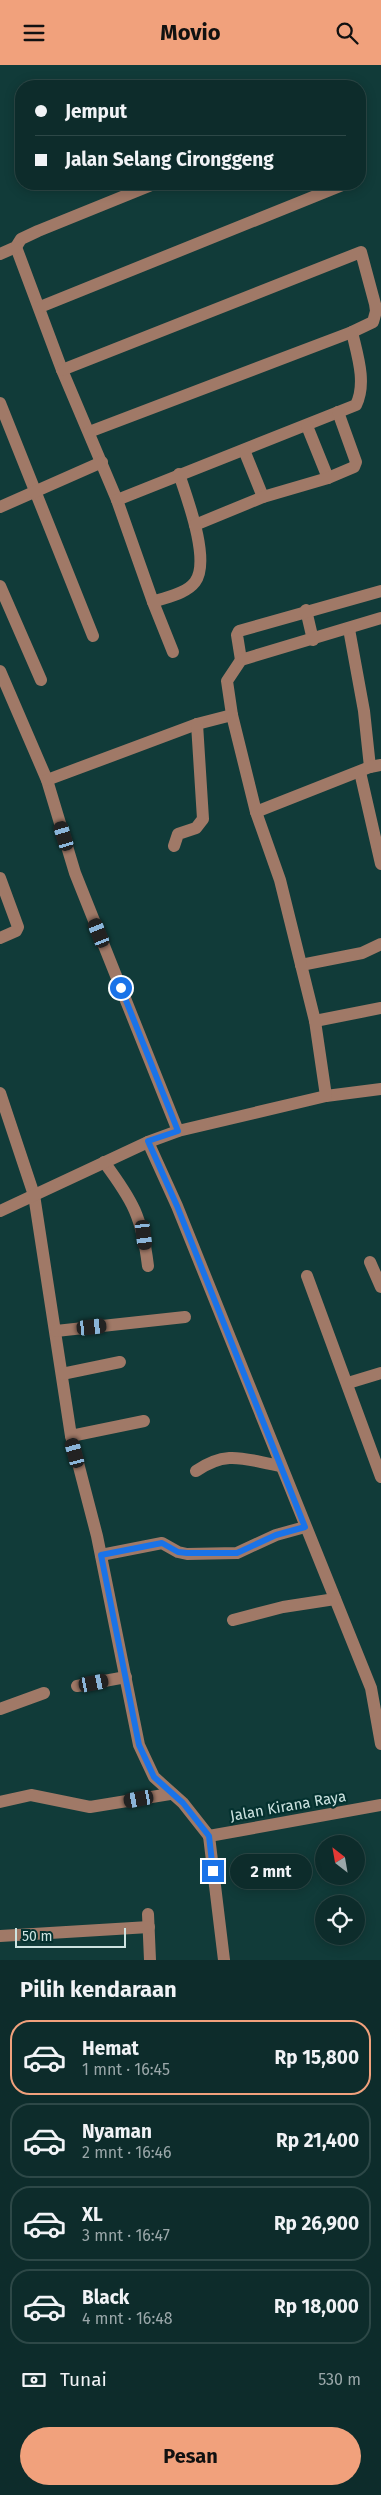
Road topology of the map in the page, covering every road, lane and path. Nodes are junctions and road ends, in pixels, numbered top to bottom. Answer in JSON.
{"nodes":[{"id":1,"x":139,"y":190,"type":"edge"},
{"id":2,"x":329,"y":190,"type":"edge"},
{"id":3,"x":16,"y":247,"type":"junction"},
{"id":4,"x":0,"y":254,"type":"edge"},
{"id":5,"x":40,"y":307,"type":"junction"},
{"id":6,"x":352,"y":332,"type":"junction"},
{"id":7,"x":62,"y":370,"type":"junction"},
{"id":8,"x":0,"y":403,"type":"edge"},
{"id":9,"x":338,"y":412,"type":"junction"},
{"id":10,"x":307,"y":426,"type":"junction"},
{"id":11,"x":89,"y":432,"type":"junction"},
{"id":12,"x":244,"y":450,"type":"junction"},
{"id":13,"x":102,"y":462,"type":"junction"},
{"id":14,"x":179,"y":474,"type":"junction"},
{"id":15,"x":328,"y":478,"type":"junction"},
{"id":16,"x":36,"y":492,"type":"junction"},
{"id":17,"x":263,"y":497,"type":"junction"},
{"id":18,"x":117,"y":500,"type":"junction"},
{"id":19,"x":0,"y":507,"type":"edge"},
{"id":20,"x":195,"y":525,"type":"junction"},
{"id":21,"x":0,"y":586,"type":"edge"},
{"id":22,"x":381,"y":591,"type":"edge"},
{"id":23,"x":153,"y":602,"type":"junction"},
{"id":24,"x":306,"y":611,"type":"junction"},
{"id":25,"x":381,"y":618,"type":"edge"},
{"id":26,"x":349,"y":629,"type":"junction"},
{"id":27,"x":93,"y":636,"type":"dead end"},
{"id":28,"x":313,"y":640,"type":"junction"},
{"id":29,"x":173,"y":652,"type":"dead end"},
{"id":30,"x":241,"y":660,"type":"junction"},
{"id":31,"x":0,"y":671,"type":"edge"},
{"id":32,"x":41,"y":681,"type":"dead end"},
{"id":33,"x":232,"y":715,"type":"junction"},
{"id":34,"x":197,"y":724,"type":"junction"},
{"id":35,"x":370,"y":768,"type":"edge"},
{"id":36,"x":47,"y":780,"type":"junction"},
{"id":37,"x":256,"y":812,"type":"junction"},
{"id":38,"x":174,"y":846,"type":"dead end"},
{"id":39,"x":381,"y":859,"type":"edge"},
{"id":40,"x":0,"y":878,"type":"edge"},
{"id":41,"x":0,"y":938,"type":"edge"},
{"id":42,"x":381,"y":943,"type":"edge"},
{"id":43,"x":301,"y":965,"type":"junction"},
{"id":44,"x":381,"y":1008,"type":"edge"},
{"id":45,"x":315,"y":1021,"type":"junction"},
{"id":46,"x":381,"y":1089,"type":"edge"},
{"id":47,"x":0,"y":1093,"type":"edge"},
{"id":48,"x":326,"y":1096,"type":"junction"},
{"id":49,"x":178,"y":1131,"type":"junction"},
{"id":50,"x":148,"y":1141,"type":"junction"},
{"id":51,"x":104,"y":1162,"type":"junction"},
{"id":52,"x":34,"y":1195,"type":"junction"},
{"id":53,"x":0,"y":1211,"type":"edge"},
{"id":54,"x":370,"y":1262,"type":"dead end"},
{"id":55,"x":148,"y":1266,"type":"dead end"},
{"id":56,"x":307,"y":1277,"type":"dead end"},
{"id":57,"x":381,"y":1287,"type":"edge"},
{"id":58,"x":185,"y":1317,"type":"dead end"},
{"id":59,"x":56,"y":1331,"type":"junction"},
{"id":60,"x":120,"y":1362,"type":"dead end"},
{"id":61,"x":381,"y":1373,"type":"edge"},
{"id":62,"x":62,"y":1374,"type":"junction"},
{"id":63,"x":348,"y":1383,"type":"junction"},
{"id":64,"x":144,"y":1421,"type":"dead end"},
{"id":65,"x":71,"y":1436,"type":"junction"},
{"id":66,"x":281,"y":1466,"type":"junction"},
{"id":67,"x":196,"y":1471,"type":"dead end"},
{"id":68,"x":381,"y":1477,"type":"edge"},
{"id":69,"x":305,"y":1527,"type":"junction"},
{"id":70,"x":101,"y":1555,"type":"junction"},
{"id":71,"x":335,"y":1599,"type":"junction"},
{"id":72,"x":233,"y":1620,"type":"dead end"},
{"id":73,"x":126,"y":1677,"type":"junction"},
{"id":74,"x":77,"y":1686,"type":"dead end"},
{"id":75,"x":44,"y":1693,"type":"dead end"},
{"id":76,"x":0,"y":1709,"type":"edge"},
{"id":77,"x":381,"y":1744,"type":"edge"},
{"id":78,"x":170,"y":1794,"type":"junction"},
{"id":79,"x":381,"y":1795,"type":"edge"},
{"id":80,"x":0,"y":1802,"type":"edge"},
{"id":81,"x":377,"y":1806,"type":"edge"},
{"id":82,"x":209,"y":1836,"type":"junction"},
{"id":83,"x":148,"y":1914,"type":"dead end"},
{"id":84,"x":149,"y":1927,"type":"junction"},
{"id":85,"x":0,"y":1936,"type":"edge"},
{"id":86,"x":150,"y":1960,"type":"edge"},
{"id":87,"x":224,"y":1960,"type":"edge"}],
"edges":[{"from":1,"to":3,"type":"street"},
{"from":2,"to":5,"type":"street"},
{"from":3,"to":4,"type":"street"},
{"from":3,"to":5,"type":"street"},
{"from":5,"to":7,"type":"street"},
{"from":6,"to":7,"type":"street"},
{"from":6,"to":9,"type":"street"},
{"from":6,"to":11,"type":"street"},
{"from":7,"to":11,"type":"street"},
{"from":8,"to":16,"type":"street"},
{"from":9,"to":10,"type":"street"},
{"from":9,"to":15,"type":"street"},
{"from":10,"to":12,"type":"street"},
{"from":10,"to":15,"type":"street"},
{"from":11,"to":13,"type":"street"},
{"from":12,"to":14,"type":"street"},
{"from":12,"to":17,"type":"street"},
{"from":13,"to":16,"type":"street"},
{"from":13,"to":18,"type":"street"},
{"from":14,"to":18,"type":"street"},
{"from":14,"to":20,"type":"street"},
{"from":15,"to":17,"type":"street"},
{"from":16,"to":19,"type":"street"},
{"from":16,"to":27,"type":"street"},
{"from":17,"to":20,"type":"street"},
{"from":18,"to":23,"type":"street"},
{"from":20,"to":23,"type":"street"},
{"from":21,"to":32,"type":"street"},
{"from":22,"to":24,"type":"street"},
{"from":23,"to":29,"type":"street"},
{"from":24,"to":28,"type":"street"},
{"from":24,"to":30,"type":"street"},
{"from":25,"to":26,"type":"street"},
{"from":26,"to":28,"type":"street"},
{"from":26,"to":35,"type":"street"},
{"from":28,"to":30,"type":"street"},
{"from":30,"to":33,"type":"street"},
{"from":31,"to":36,"type":"street"},
{"from":33,"to":34,"type":"street"},
{"from":33,"to":37,"type":"street"},
{"from":34,"to":36,"type":"street"},
{"from":34,"to":38,"type":"street"},
{"from":35,"to":37,"type":"street"},
{"from":35,"to":39,"type":"street"},
{"from":36,"to":49,"type":"street"},
{"from":37,"to":43,"type":"street"},
{"from":40,"to":41,"type":"street"},
{"from":42,"to":43,"type":"street"},
{"from":43,"to":45,"type":"street"},
{"from":44,"to":45,"type":"street"},
{"from":45,"to":48,"type":"street"},
{"from":46,"to":48,"type":"street"},
{"from":47,"to":52,"type":"street"},
{"from":48,"to":49,"type":"street"},
{"from":49,"to":50,"type":"street"},
{"from":50,"to":51,"type":"street"},
{"from":50,"to":66,"type":"street"},
{"from":51,"to":52,"type":"street"},
{"from":51,"to":55,"type":"street"},
{"from":52,"to":53,"type":"street"},
{"from":52,"to":59,"type":"street"},
{"from":54,"to":57,"type":"street"},
{"from":56,"to":63,"type":"street"},
{"from":58,"to":59,"type":"street"},
{"from":59,"to":62,"type":"street"},
{"from":60,"to":62,"type":"street"},
{"from":61,"to":63,"type":"street"},
{"from":62,"to":65,"type":"street"},
{"from":63,"to":68,"type":"street"},
{"from":64,"to":65,"type":"street"},
{"from":65,"to":70,"type":"street"},
{"from":66,"to":67,"type":"street"},
{"from":66,"to":69,"type":"street"},
{"from":69,"to":70,"type":"street"},
{"from":69,"to":71,"type":"street"},
{"from":70,"to":73,"type":"street"},
{"from":71,"to":72,"type":"street"},
{"from":71,"to":77,"type":"street"},
{"from":73,"to":74,"type":"street"},
{"from":73,"to":78,"type":"street"},
{"from":75,"to":76,"type":"street"},
{"from":78,"to":80,"type":"street"},
{"from":78,"to":82,"type":"street"},
{"from":79,"to":81,"type":"street","name":"Jalan Kirana Raya"},
{"from":81,"to":82,"type":"street","name":"Jalan Kirana Raya"},
{"from":82,"to":87,"type":"street"},
{"from":83,"to":84,"type":"street"},
{"from":84,"to":85,"type":"street"},
{"from":84,"to":86,"type":"street"}]}
